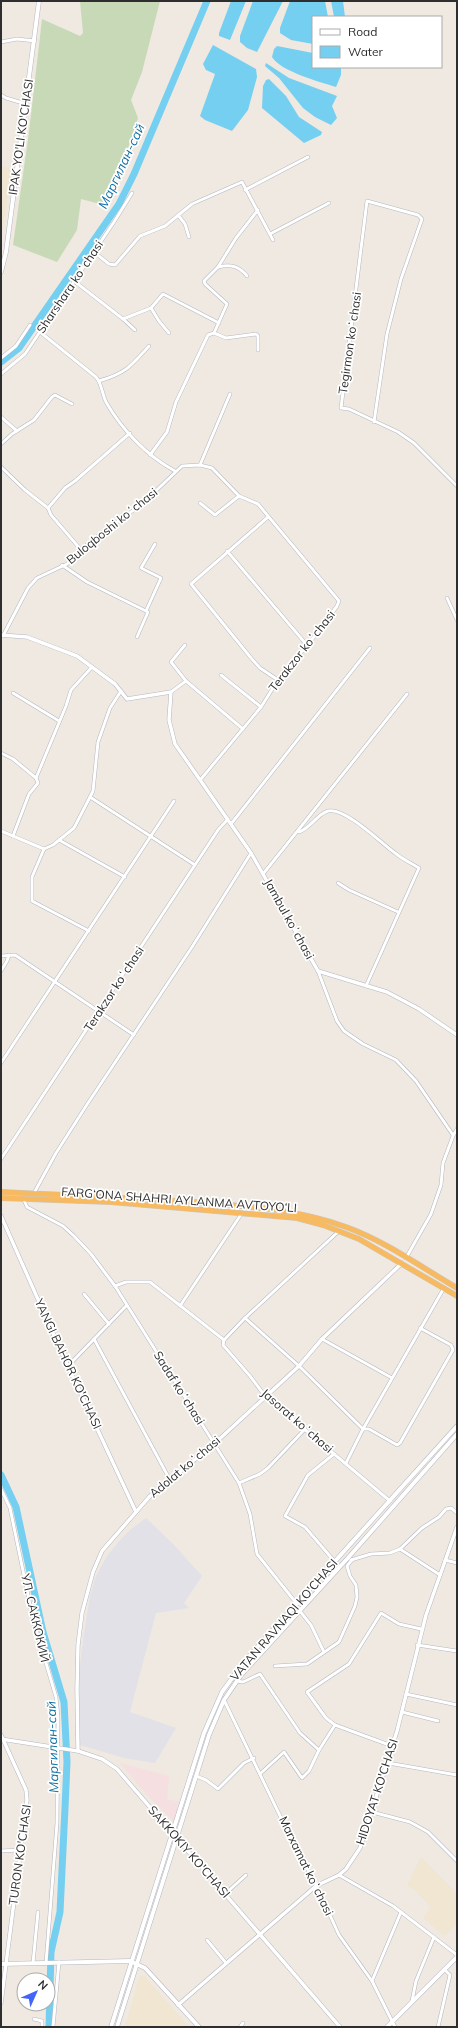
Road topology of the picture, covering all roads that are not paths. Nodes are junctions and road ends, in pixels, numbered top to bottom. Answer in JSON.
{"nodes":[{"id":1,"x":39,"y":1,"type":"edge"},
{"id":2,"x":35,"y":41,"type":"junction"},
{"id":3,"x":1,"y":42,"type":"edge"},
{"id":4,"x":1,"y":95,"type":"edge"},
{"id":5,"x":6,"y":98,"type":"junction"},
{"id":6,"x":1,"y":100,"type":"edge"},
{"id":7,"x":26,"y":104,"type":"junction"},
{"id":8,"x":308,"y":157,"type":"dead end"},
{"id":9,"x":245,"y":190,"type":"junction"},
{"id":10,"x":132,"y":192,"type":"dead end"},
{"id":11,"x":329,"y":203,"type":"dead end"},
{"id":12,"x":258,"y":210,"type":"junction"},
{"id":13,"x":178,"y":215,"type":"junction"},
{"id":14,"x":270,"y":234,"type":"junction"},
{"id":15,"x":189,"y":238,"type":"dead end"},
{"id":16,"x":273,"y":240,"type":"dead end"},
{"id":17,"x":94,"y":252,"type":"junction"},
{"id":18,"x":218,"y":267,"type":"junction"},
{"id":19,"x":1,"y":272,"type":"edge"},
{"id":20,"x":247,"y":276,"type":"dead end"},
{"id":21,"x":74,"y":281,"type":"junction"},
{"id":22,"x":151,"y":308,"type":"junction"},
{"id":23,"x":123,"y":319,"type":"junction"},
{"id":24,"x":220,"y":323,"type":"junction"},
{"id":25,"x":30,"y":326,"type":"dead end"},
{"id":26,"x":135,"y":330,"type":"dead end"},
{"id":27,"x":40,"y":332,"type":"junction"},
{"id":28,"x":169,"y":332,"type":"dead end"},
{"id":29,"x":214,"y":333,"type":"junction"},
{"id":30,"x":149,"y":346,"type":"dead end"},
{"id":31,"x":258,"y":350,"type":"dead end"},
{"id":32,"x":1,"y":358,"type":"edge"},
{"id":33,"x":1,"y":374,"type":"edge"},
{"id":34,"x":99,"y":381,"type":"junction"},
{"id":35,"x":230,"y":394,"type":"dead end"},
{"id":36,"x":72,"y":404,"type":"dead end"},
{"id":37,"x":1,"y":417,"type":"edge"},
{"id":38,"x":374,"y":422,"type":"junction"},
{"id":39,"x":17,"y":431,"type":"junction"},
{"id":40,"x":130,"y":433,"type":"junction"},
{"id":41,"x":1,"y":444,"type":"edge"},
{"id":42,"x":150,"y":455,"type":"junction"},
{"id":43,"x":200,"y":465,"type":"junction"},
{"id":44,"x":1,"y":467,"type":"edge"},
{"id":45,"x":175,"y":471,"type":"junction"},
{"id":46,"x":457,"y":486,"type":"edge"},
{"id":47,"x":239,"y":496,"type":"junction"},
{"id":48,"x":200,"y":503,"type":"dead end"},
{"id":49,"x":258,"y":504,"type":"joint"},
{"id":50,"x":48,"y":508,"type":"junction"},
{"id":51,"x":268,"y":517,"type":"junction"},
{"id":52,"x":155,"y":544,"type":"dead end"},
{"id":53,"x":82,"y":551,"type":"junction"},
{"id":54,"x":227,"y":551,"type":"junction"},
{"id":55,"x":62,"y":565,"type":"junction"},
{"id":56,"x":447,"y":598,"type":"dead end"},
{"id":57,"x":146,"y":611,"type":"junction"},
{"id":58,"x":457,"y":620,"type":"edge"},
{"id":59,"x":2,"y":635,"type":"edge"},
{"id":60,"x":137,"y":637,"type":"dead end"},
{"id":61,"x":306,"y":644,"type":"junction"},
{"id":62,"x":185,"y":645,"type":"dead end"},
{"id":63,"x":370,"y":648,"type":"dead end"},
{"id":64,"x":92,"y":667,"type":"junction"},
{"id":65,"x":221,"y":675,"type":"dead end"},
{"id":66,"x":278,"y":680,"type":"junction"},
{"id":67,"x":186,"y":681,"type":"junction"},
{"id":68,"x":121,"y":691,"type":"junction"},
{"id":69,"x":171,"y":692,"type":"junction"},
{"id":70,"x":13,"y":693,"type":"dead end"},
{"id":71,"x":407,"y":694,"type":"dead end"},
{"id":72,"x":261,"y":706,"type":"junction"},
{"id":73,"x":59,"y":721,"type":"junction"},
{"id":74,"x":243,"y":728,"type":"junction"},
{"id":75,"x":1,"y":753,"type":"edge"},
{"id":76,"x":36,"y":778,"type":"junction"},
{"id":77,"x":201,"y":779,"type":"junction"},
{"id":78,"x":90,"y":798,"type":"junction"},
{"id":79,"x":174,"y":801,"type":"dead end"},
{"id":80,"x":228,"y":819,"type":"junction"},
{"id":81,"x":231,"y":824,"type":"junction"},
{"id":82,"x":1,"y":831,"type":"edge"},
{"id":83,"x":299,"y":832,"type":"junction"},
{"id":84,"x":151,"y":835,"type":"junction"},
{"id":85,"x":13,"y":836,"type":"junction"},
{"id":86,"x":59,"y":840,"type":"junction"},
{"id":87,"x":44,"y":849,"type":"junction"},
{"id":88,"x":251,"y":853,"type":"junction"},
{"id":89,"x":195,"y":865,"type":"junction"},
{"id":90,"x":263,"y":874,"type":"junction"},
{"id":91,"x":125,"y":877,"type":"junction"},
{"id":92,"x":338,"y":883,"type":"dead end"},
{"id":93,"x":398,"y":912,"type":"junction"},
{"id":94,"x":89,"y":931,"type":"junction"},
{"id":95,"x":8,"y":955,"type":"junction"},
{"id":96,"x":1,"y":956,"type":"edge"},
{"id":97,"x":1,"y":971,"type":"edge"},
{"id":98,"x":318,"y":971,"type":"junction"},
{"id":99,"x":56,"y":982,"type":"junction"},
{"id":100,"x":366,"y":986,"type":"junction"},
{"id":101,"x":99,"y":1012,"type":"junction"},
{"id":102,"x":457,"y":1035,"type":"edge"},
{"id":103,"x":134,"y":1036,"type":"junction"},
{"id":104,"x":1,"y":1063,"type":"edge"},
{"id":105,"x":457,"y":1129,"type":"edge"},
{"id":106,"x":453,"y":1135,"type":"junction"},
{"id":107,"x":1,"y":1160,"type":"edge"},
{"id":108,"x":1,"y":1192,"type":"edge"},
{"id":109,"x":34,"y":1193,"type":"junction"},
{"id":110,"x":1,"y":1198,"type":"edge"},
{"id":111,"x":24,"y":1200,"type":"junction"},
{"id":112,"x":168,"y":1200,"type":"junction"},
{"id":113,"x":168,"y":1207,"type":"junction"},
{"id":114,"x":242,"y":1212,"type":"junction"},
{"id":115,"x":1,"y":1216,"type":"edge"},
{"id":116,"x":340,"y":1230,"type":"junction"},
{"id":117,"x":406,"y":1258,"type":"junction"},
{"id":118,"x":402,"y":1263,"type":"junction"},
{"id":119,"x":115,"y":1286,"type":"junction"},
{"id":120,"x":444,"y":1288,"type":"junction"},
{"id":121,"x":457,"y":1288,"type":"edge"},
{"id":122,"x":84,"y":1294,"type":"dead end"},
{"id":123,"x":457,"y":1296,"type":"edge"},
{"id":124,"x":126,"y":1306,"type":"junction"},
{"id":125,"x":180,"y":1306,"type":"junction"},
{"id":126,"x":245,"y":1318,"type":"junction"},
{"id":127,"x":108,"y":1324,"type":"junction"},
{"id":128,"x":420,"y":1328,"type":"junction"},
{"id":129,"x":94,"y":1339,"type":"junction"},
{"id":130,"x":322,"y":1339,"type":"junction"},
{"id":131,"x":224,"y":1340,"type":"junction"},
{"id":132,"x":68,"y":1366,"type":"junction"},
{"id":133,"x":299,"y":1366,"type":"junction"},
{"id":134,"x":392,"y":1378,"type":"junction"},
{"id":135,"x":265,"y":1396,"type":"junction"},
{"id":136,"x":457,"y":1426,"type":"edge"},
{"id":137,"x":304,"y":1429,"type":"junction"},
{"id":138,"x":363,"y":1429,"type":"junction"},
{"id":139,"x":457,"y":1434,"type":"edge"},
{"id":140,"x":214,"y":1444,"type":"junction"},
{"id":141,"x":334,"y":1454,"type":"junction"},
{"id":142,"x":346,"y":1463,"type":"junction"},
{"id":143,"x":170,"y":1480,"type":"junction"},
{"id":144,"x":238,"y":1483,"type":"junction"},
{"id":145,"x":1,"y":1489,"type":"edge"},
{"id":146,"x":390,"y":1501,"type":"junction"},
{"id":147,"x":136,"y":1512,"type":"junction"},
{"id":148,"x":457,"y":1513,"type":"edge"},
{"id":149,"x":457,"y":1527,"type":"edge"},
{"id":150,"x":400,"y":1548,"type":"junction"},
{"id":151,"x":349,"y":1559,"type":"junction"},
{"id":152,"x":445,"y":1560,"type":"junction"},
{"id":153,"x":335,"y":1562,"type":"junction"},
{"id":154,"x":457,"y":1563,"type":"edge"},
{"id":155,"x":440,"y":1575,"type":"junction"},
{"id":156,"x":304,"y":1596,"type":"junction"},
{"id":157,"x":308,"y":1600,"type":"junction"},
{"id":158,"x":297,"y":1604,"type":"junction"},
{"id":159,"x":299,"y":1610,"type":"junction"},
{"id":160,"x":421,"y":1629,"type":"junction"},
{"id":161,"x":418,"y":1645,"type":"junction"},
{"id":162,"x":457,"y":1651,"type":"edge"},
{"id":163,"x":324,"y":1652,"type":"junction"},
{"id":164,"x":275,"y":1666,"type":"dead end"},
{"id":165,"x":237,"y":1681,"type":"junction"},
{"id":166,"x":406,"y":1694,"type":"junction"},
{"id":167,"x":224,"y":1700,"type":"junction"},
{"id":168,"x":457,"y":1705,"type":"edge"},
{"id":169,"x":402,"y":1712,"type":"junction"},
{"id":170,"x":438,"y":1721,"type":"dead end"},
{"id":171,"x":335,"y":1725,"type":"junction"},
{"id":172,"x":2,"y":1738,"type":"edge"},
{"id":173,"x":392,"y":1746,"type":"junction"},
{"id":174,"x":59,"y":1748,"type":"junction"},
{"id":175,"x":319,"y":1750,"type":"junction"},
{"id":176,"x":78,"y":1751,"type":"junction"},
{"id":177,"x":254,"y":1758,"type":"junction"},
{"id":178,"x":388,"y":1763,"type":"junction"},
{"id":179,"x":261,"y":1773,"type":"junction"},
{"id":180,"x":457,"y":1775,"type":"edge"},
{"id":181,"x":196,"y":1776,"type":"junction"},
{"id":182,"x":372,"y":1812,"type":"junction"},
{"id":183,"x":172,"y":1832,"type":"junction"},
{"id":184,"x":177,"y":1837,"type":"junction"},
{"id":185,"x":20,"y":1850,"type":"junction"},
{"id":186,"x":1,"y":1851,"type":"edge"},
{"id":187,"x":457,"y":1861,"type":"edge"},
{"id":188,"x":246,"y":1875,"type":"dead end"},
{"id":189,"x":339,"y":1875,"type":"junction"},
{"id":190,"x":316,"y":1886,"type":"junction"},
{"id":191,"x":225,"y":1894,"type":"junction"},
{"id":192,"x":38,"y":1912,"type":"dead end"},
{"id":193,"x":401,"y":1912,"type":"junction"},
{"id":194,"x":259,"y":1934,"type":"junction"},
{"id":195,"x":434,"y":1937,"type":"junction"},
{"id":196,"x":207,"y":1940,"type":"dead end"},
{"id":197,"x":457,"y":1956,"type":"edge"},
{"id":198,"x":46,"y":1962,"type":"junction"},
{"id":199,"x":59,"y":1962,"type":"junction"},
{"id":200,"x":130,"y":1962,"type":"junction"},
{"id":201,"x":33,"y":1963,"type":"junction"},
{"id":202,"x":226,"y":1963,"type":"junction"},
{"id":203,"x":3,"y":1964,"type":"edge"},
{"id":204,"x":137,"y":1964,"type":"junction"},
{"id":205,"x":445,"y":1970,"type":"junction"},
{"id":206,"x":372,"y":1981,"type":"junction"},
{"id":207,"x":1,"y":2003,"type":"edge"},
{"id":208,"x":411,"y":2004,"type":"junction"},
{"id":209,"x":178,"y":2005,"type":"junction"},
{"id":210,"x":34,"y":2019,"type":"dead end"},
{"id":211,"x":393,"y":2020,"type":"junction"},
{"id":212,"x":243,"y":2024,"type":"dead end"},
{"id":213,"x":42,"y":2027,"type":"edge"},
{"id":214,"x":53,"y":2027,"type":"edge"},
{"id":215,"x":111,"y":2027,"type":"edge"},
{"id":216,"x":117,"y":2027,"type":"edge"},
{"id":217,"x":199,"y":2027,"type":"edge"},
{"id":218,"x":240,"y":2027,"type":"edge"},
{"id":219,"x":340,"y":2027,"type":"edge"},
{"id":220,"x":386,"y":2027,"type":"edge"},
{"id":221,"x":395,"y":2027,"type":"edge"},
{"id":222,"x":438,"y":2027,"type":"edge"}],
"edges":[{"from":1,"to":2,"type":"main road","name":"IPAK YO'LI KO'CHASI"},
{"from":2,"to":3,"type":"street"},
{"from":2,"to":7,"type":"main road","name":"IPAK YO'LI KO'CHASI"},
{"from":4,"to":5,"type":"street"},
{"from":5,"to":6,"type":"street"},
{"from":5,"to":7,"type":"street"},
{"from":7,"to":19,"type":"main road","name":"IPAK YO'LI KO'CHASI"},
{"from":8,"to":9,"type":"street"},
{"from":9,"to":12,"type":"street"},
{"from":9,"to":13,"type":"street"},
{"from":10,"to":17,"type":"street","name":"Sharshara koʻchasi"},
{"from":11,"to":14,"type":"street"},
{"from":12,"to":14,"type":"street"},
{"from":12,"to":18,"type":"street"},
{"from":13,"to":15,"type":"street"},
{"from":13,"to":17,"type":"street"},
{"from":14,"to":16,"type":"street"},
{"from":17,"to":21,"type":"street","name":"Sharshara koʻchasi"},
{"from":18,"to":20,"type":"street"},
{"from":18,"to":24,"type":"street"},
{"from":21,"to":23,"type":"street"},
{"from":21,"to":27,"type":"street","name":"Sharshara koʻchasi"},
{"from":22,"to":23,"type":"street"},
{"from":22,"to":24,"type":"street"},
{"from":22,"to":28,"type":"street"},
{"from":23,"to":26,"type":"street"},
{"from":24,"to":29,"type":"street"},
{"from":25,"to":32,"type":"street"},
{"from":27,"to":33,"type":"street","name":"Sharshara koʻchasi"},
{"from":27,"to":34,"type":"street"},
{"from":29,"to":31,"type":"street"},
{"from":29,"to":42,"type":"street"},
{"from":30,"to":34,"type":"street"},
{"from":34,"to":40,"type":"street"},
{"from":35,"to":43,"type":"street"},
{"from":36,"to":39,"type":"street"},
{"from":37,"to":39,"type":"street"},
{"from":38,"to":38,"type":"street","name":"Tegirmon koʻchasi"},
{"from":38,"to":46,"type":"street"},
{"from":39,"to":41,"type":"street"},
{"from":40,"to":42,"type":"street"},
{"from":40,"to":50,"type":"street"},
{"from":42,"to":45,"type":"street"},
{"from":43,"to":45,"type":"street","name":"Buloqboshi koʻchasi"},
{"from":43,"to":47,"type":"street","name":"Buloqboshi koʻchasi"},
{"from":44,"to":50,"type":"street"},
{"from":45,"to":53,"type":"street","name":"Buloqboshi koʻchasi"},
{"from":47,"to":48,"type":"street"},
{"from":47,"to":49,"type":"street","name":"Buloqboshi koʻchasi"},
{"from":49,"to":51,"type":"street","name":"Terakzor koʻchasi"},
{"from":50,"to":53,"type":"street"},
{"from":51,"to":54,"type":"street"},
{"from":51,"to":61,"type":"street","name":"Terakzor koʻchasi"},
{"from":52,"to":57,"type":"street"},
{"from":53,"to":55,"type":"street","name":"Buloqboshi koʻchasi"},
{"from":54,"to":61,"type":"street"},
{"from":54,"to":66,"type":"street"},
{"from":55,"to":57,"type":"street"},
{"from":55,"to":59,"type":"street","name":"Buloqboshi koʻchasi"},
{"from":56,"to":58,"type":"street"},
{"from":57,"to":60,"type":"street"},
{"from":59,"to":64,"type":"street"},
{"from":61,"to":66,"type":"street","name":"Terakzor koʻchasi"},
{"from":62,"to":67,"type":"street"},
{"from":63,"to":81,"type":"street"},
{"from":64,"to":68,"type":"street"},
{"from":64,"to":73,"type":"street"},
{"from":65,"to":72,"type":"street"},
{"from":66,"to":72,"type":"street","name":"Terakzor koʻchasi"},
{"from":67,"to":69,"type":"street"},
{"from":67,"to":74,"type":"street"},
{"from":68,"to":69,"type":"street"},
{"from":68,"to":78,"type":"street"},
{"from":69,"to":77,"type":"street","name":"Jambul koʻchasi"},
{"from":70,"to":73,"type":"street"},
{"from":71,"to":83,"type":"street"},
{"from":72,"to":74,"type":"street","name":"Terakzor koʻchasi"},
{"from":73,"to":76,"type":"street"},
{"from":74,"to":77,"type":"street","name":"Terakzor koʻchasi"},
{"from":75,"to":76,"type":"street"},
{"from":76,"to":85,"type":"street"},
{"from":77,"to":80,"type":"street","name":"Jambul koʻchasi"},
{"from":78,"to":84,"type":"street"},
{"from":78,"to":86,"type":"street"},
{"from":79,"to":84,"type":"street"},
{"from":80,"to":81,"type":"street","name":"Jambul koʻchasi"},
{"from":80,"to":89,"type":"street","name":"Terakzor koʻchasi"},
{"from":81,"to":88,"type":"street","name":"Jambul koʻchasi"},
{"from":82,"to":85,"type":"street"},
{"from":83,"to":90,"type":"street"},
{"from":83,"to":93,"type":"street"},
{"from":84,"to":89,"type":"street"},
{"from":84,"to":91,"type":"street"},
{"from":85,"to":87,"type":"street"},
{"from":86,"to":87,"type":"street"},
{"from":86,"to":91,"type":"street"},
{"from":87,"to":94,"type":"street"},
{"from":88,"to":90,"type":"street","name":"Jambul koʻchasi"},
{"from":88,"to":103,"type":"street"},
{"from":89,"to":101,"type":"street","name":"Terakzor koʻchasi"},
{"from":90,"to":98,"type":"street","name":"Jambul koʻchasi"},
{"from":91,"to":94,"type":"street"},
{"from":92,"to":93,"type":"street"},
{"from":93,"to":100,"type":"street"},
{"from":94,"to":99,"type":"street"},
{"from":95,"to":96,"type":"street"},
{"from":95,"to":97,"type":"street"},
{"from":95,"to":99,"type":"street"},
{"from":98,"to":100,"type":"street","name":"Jambul koʻchasi"},
{"from":98,"to":106,"type":"street"},
{"from":99,"to":101,"type":"street"},
{"from":99,"to":104,"type":"street"},
{"from":100,"to":102,"type":"street","name":"Jambul koʻchasi"},
{"from":101,"to":103,"type":"street"},
{"from":101,"to":107,"type":"street","name":"Terakzor koʻchasi"},
{"from":103,"to":109,"type":"street"},
{"from":105,"to":106,"type":"street"},
{"from":106,"to":117,"type":"street"},
{"from":108,"to":109,"type":"highway","name":"FARG‘ONA SHAHRI AYLANMA AVTOYO‘LI"},
{"from":109,"to":112,"type":"highway","name":"FARG‘ONA SHAHRI AYLANMA AVTOYO‘LI"},
{"from":110,"to":111,"type":"highway","name":"FARG‘ONA SHAHRI AYLANMA AVTOYO‘LI"},
{"from":111,"to":113,"type":"highway","name":"FARG‘ONA SHAHRI AYLANMA AVTOYO‘LI"},
{"from":111,"to":119,"type":"street","name":"Sadaf koʻchasi"},
{"from":112,"to":113,"type":"highway"},
{"from":112,"to":117,"type":"highway","name":"FARG‘ONA SHAHRI AYLANMA AVTOYO‘LI"},
{"from":113,"to":114,"type":"highway","name":"FARG‘ONA SHAHRI AYLANMA AVTOYO‘LI"},
{"from":114,"to":116,"type":"highway","name":"FARG‘ONA SHAHRI AYLANMA AVTOYO‘LI"},
{"from":114,"to":125,"type":"street"},
{"from":115,"to":132,"type":"street","name":"YANGI BAHOR KO'CHASI"},
{"from":116,"to":118,"type":"highway","name":"FARG‘ONA SHAHRI AYLANMA AVTOYO‘LI"},
{"from":116,"to":126,"type":"street"},
{"from":117,"to":121,"type":"highway","name":"FARG‘ONA SHAHRI AYLANMA AVTOYO‘LI"},
{"from":118,"to":120,"type":"highway","name":"FARG‘ONA SHAHRI AYLANMA AVTOYO‘LI"},
{"from":118,"to":130,"type":"street","name":"Adolat koʻchasi"},
{"from":119,"to":124,"type":"street","name":"Sadaf koʻchasi"},
{"from":119,"to":125,"type":"street","name":"Jasorat koʻchasi"},
{"from":120,"to":123,"type":"highway","name":"FARG‘ONA SHAHRI AYLANMA AVTOYO‘LI"},
{"from":120,"to":128,"type":"street"},
{"from":122,"to":127,"type":"street"},
{"from":124,"to":127,"type":"street"},
{"from":124,"to":140,"type":"street","name":"Sadaf koʻchasi"},
{"from":125,"to":131,"type":"street","name":"Jasorat koʻchasi"},
{"from":126,"to":131,"type":"street"},
{"from":126,"to":133,"type":"street"},
{"from":127,"to":129,"type":"street"},
{"from":128,"to":134,"type":"street"},
{"from":128,"to":138,"type":"street"},
{"from":129,"to":132,"type":"street"},
{"from":129,"to":143,"type":"street"},
{"from":130,"to":133,"type":"street","name":"Adolat koʻchasi"},
{"from":130,"to":134,"type":"street"},
{"from":131,"to":135,"type":"street","name":"Jasorat koʻchasi"},
{"from":132,"to":147,"type":"street","name":"YANGI BAHOR KO'CHASI"},
{"from":133,"to":135,"type":"street","name":"Adolat koʻchasi"},
{"from":133,"to":138,"type":"street"},
{"from":134,"to":138,"type":"street"},
{"from":135,"to":137,"type":"street","name":"Jasorat koʻchasi"},
{"from":135,"to":140,"type":"street","name":"Adolat koʻchasi"},
{"from":136,"to":146,"type":"main road","name":"VATAN RAVNAQI KO'CHASI"},
{"from":137,"to":141,"type":"street","name":"Jasorat koʻchasi"},
{"from":137,"to":144,"type":"street"},
{"from":138,"to":142,"type":"street"},
{"from":139,"to":151,"type":"main road","name":"VATAN RAVNAQI KO'CHASI"},
{"from":140,"to":143,"type":"street","name":"Adolat koʻchasi"},
{"from":140,"to":144,"type":"street","name":"Sadaf koʻchasi"},
{"from":141,"to":142,"type":"street","name":"Jasorat koʻchasi"},
{"from":141,"to":153,"type":"street"},
{"from":142,"to":146,"type":"street","name":"Jasorat koʻchasi"},
{"from":143,"to":147,"type":"street","name":"Adolat koʻchasi"},
{"from":144,"to":158,"type":"street","name":"Sadaf koʻchasi"},
{"from":145,"to":174,"type":"street","name":"УЛ. САККОКИЙ"},
{"from":146,"to":153,"type":"main road","name":"VATAN RAVNAQI KO'CHASI"},
{"from":147,"to":176,"type":"street","name":"Adolat koʻchasi"},
{"from":148,"to":150,"type":"street"},
{"from":149,"to":152,"type":"street","name":"HIDOYAT KO'CHASI"},
{"from":150,"to":151,"type":"street"},
{"from":150,"to":155,"type":"street"},
{"from":151,"to":157,"type":"main road","name":"VATAN RAVNAQI KO'CHASI"},
{"from":151,"to":163,"type":"street"},
{"from":152,"to":154,"type":"street"},
{"from":152,"to":155,"type":"street","name":"HIDOYAT KO'CHASI"},
{"from":153,"to":156,"type":"main road","name":"VATAN RAVNAQI KO'CHASI"},
{"from":155,"to":160,"type":"street","name":"HIDOYAT KO'CHASI"},
{"from":156,"to":157,"type":"main road"},
{"from":156,"to":158,"type":"main road","name":"VATAN RAVNAQI KO'CHASI"},
{"from":157,"to":159,"type":"main road","name":"VATAN RAVNAQI KO'CHASI"},
{"from":158,"to":183,"type":"main road","name":"VATAN RAVNAQI KO'CHASI"},
{"from":159,"to":163,"type":"street"},
{"from":159,"to":165,"type":"main road","name":"VATAN RAVNAQI KO'CHASI"},
{"from":160,"to":161,"type":"street","name":"HIDOYAT KO'CHASI"},
{"from":160,"to":171,"type":"street"},
{"from":161,"to":162,"type":"street"},
{"from":161,"to":166,"type":"street","name":"HIDOYAT KO'CHASI"},
{"from":163,"to":164,"type":"street"},
{"from":165,"to":167,"type":"main road","name":"VATAN RAVNAQI KO'CHASI"},
{"from":165,"to":175,"type":"street"},
{"from":166,"to":168,"type":"street"},
{"from":166,"to":169,"type":"street","name":"HIDOYAT KO'CHASI"},
{"from":167,"to":177,"type":"street","name":"Marxamat koʻchasi"},
{"from":167,"to":181,"type":"main road","name":"VATAN RAVNAQI KO'CHASI"},
{"from":169,"to":170,"type":"street"},
{"from":169,"to":173,"type":"street","name":"HIDOYAT KO'CHASI"},
{"from":171,"to":173,"type":"street"},
{"from":171,"to":175,"type":"street"},
{"from":172,"to":174,"type":"street","name":"SAKKOKIY KO'CHASI"},
{"from":172,"to":185,"type":"street","name":"TURON KO'CHASI"},
{"from":173,"to":178,"type":"street","name":"HIDOYAT KO'CHASI"},
{"from":174,"to":176,"type":"street","name":"SAKKOKIY KO'CHASI"},
{"from":174,"to":198,"type":"street","name":"УЛ. САККОКИЙ"},
{"from":175,"to":179,"type":"street"},
{"from":176,"to":183,"type":"street","name":"SAKKOKIY KO'CHASI"},
{"from":177,"to":179,"type":"street","name":"Marxamat koʻchasi"},
{"from":177,"to":181,"type":"street"},
{"from":178,"to":180,"type":"street"},
{"from":178,"to":182,"type":"street","name":"HIDOYAT KO'CHASI"},
{"from":179,"to":190,"type":"street","name":"Marxamat koʻchasi"},
{"from":181,"to":184,"type":"main road","name":"VATAN RAVNAQI KO'CHASI"},
{"from":182,"to":187,"type":"street"},
{"from":182,"to":189,"type":"street","name":"HIDOYAT KO'CHASI"},
{"from":183,"to":184,"type":"street","name":"SAKKOKIY KO'CHASI"},
{"from":183,"to":200,"type":"main road","name":"VATAN RAVNAQI KO'CHASI"},
{"from":184,"to":191,"type":"street","name":"SAKKOKIY KO'CHASI"},
{"from":184,"to":204,"type":"main road","name":"VATAN RAVNAQI KO'CHASI"},
{"from":185,"to":186,"type":"street"},
{"from":185,"to":203,"type":"street","name":"TURON KO'CHASI"},
{"from":188,"to":191,"type":"street"},
{"from":189,"to":190,"type":"street","name":"HIDOYAT KO'CHASI"},
{"from":189,"to":193,"type":"street"},
{"from":190,"to":194,"type":"street","name":"HIDOYAT KO'CHASI"},
{"from":190,"to":206,"type":"street","name":"Marxamat koʻchasi"},
{"from":191,"to":194,"type":"street","name":"SAKKOKIY KO'CHASI"},
{"from":192,"to":201,"type":"street"},
{"from":193,"to":195,"type":"street"},
{"from":193,"to":206,"type":"street"},
{"from":194,"to":202,"type":"street","name":"HIDOYAT KO'CHASI"},
{"from":194,"to":219,"type":"street","name":"SAKKOKIY KO'CHASI"},
{"from":195,"to":197,"type":"street"},
{"from":195,"to":208,"type":"street"},
{"from":196,"to":202,"type":"street"},
{"from":197,"to":205,"type":"main road"},
{"from":198,"to":199,"type":"main road"},
{"from":198,"to":201,"type":"main road"},
{"from":199,"to":200,"type":"main road"},
{"from":199,"to":214,"type":"street"},
{"from":200,"to":204,"type":"main road"},
{"from":200,"to":215,"type":"main road"},
{"from":201,"to":203,"type":"main road"},
{"from":202,"to":209,"type":"street","name":"HIDOYAT KO'CHASI"},
{"from":203,"to":207,"type":"street","name":"TURON KO'CHASI"},
{"from":204,"to":209,"type":"main road"},
{"from":204,"to":216,"type":"main road"},
{"from":205,"to":208,"type":"main road"},
{"from":205,"to":222,"type":"street"},
{"from":206,"to":211,"type":"street","name":"Marxamat koʻchasi"},
{"from":208,"to":211,"type":"main road"},
{"from":209,"to":217,"type":"main road"},
{"from":210,"to":213,"type":"street"},
{"from":211,"to":220,"type":"main road"},
{"from":211,"to":221,"type":"street","name":"Marxamat koʻchasi"},
{"from":212,"to":218,"type":"street"}]}
